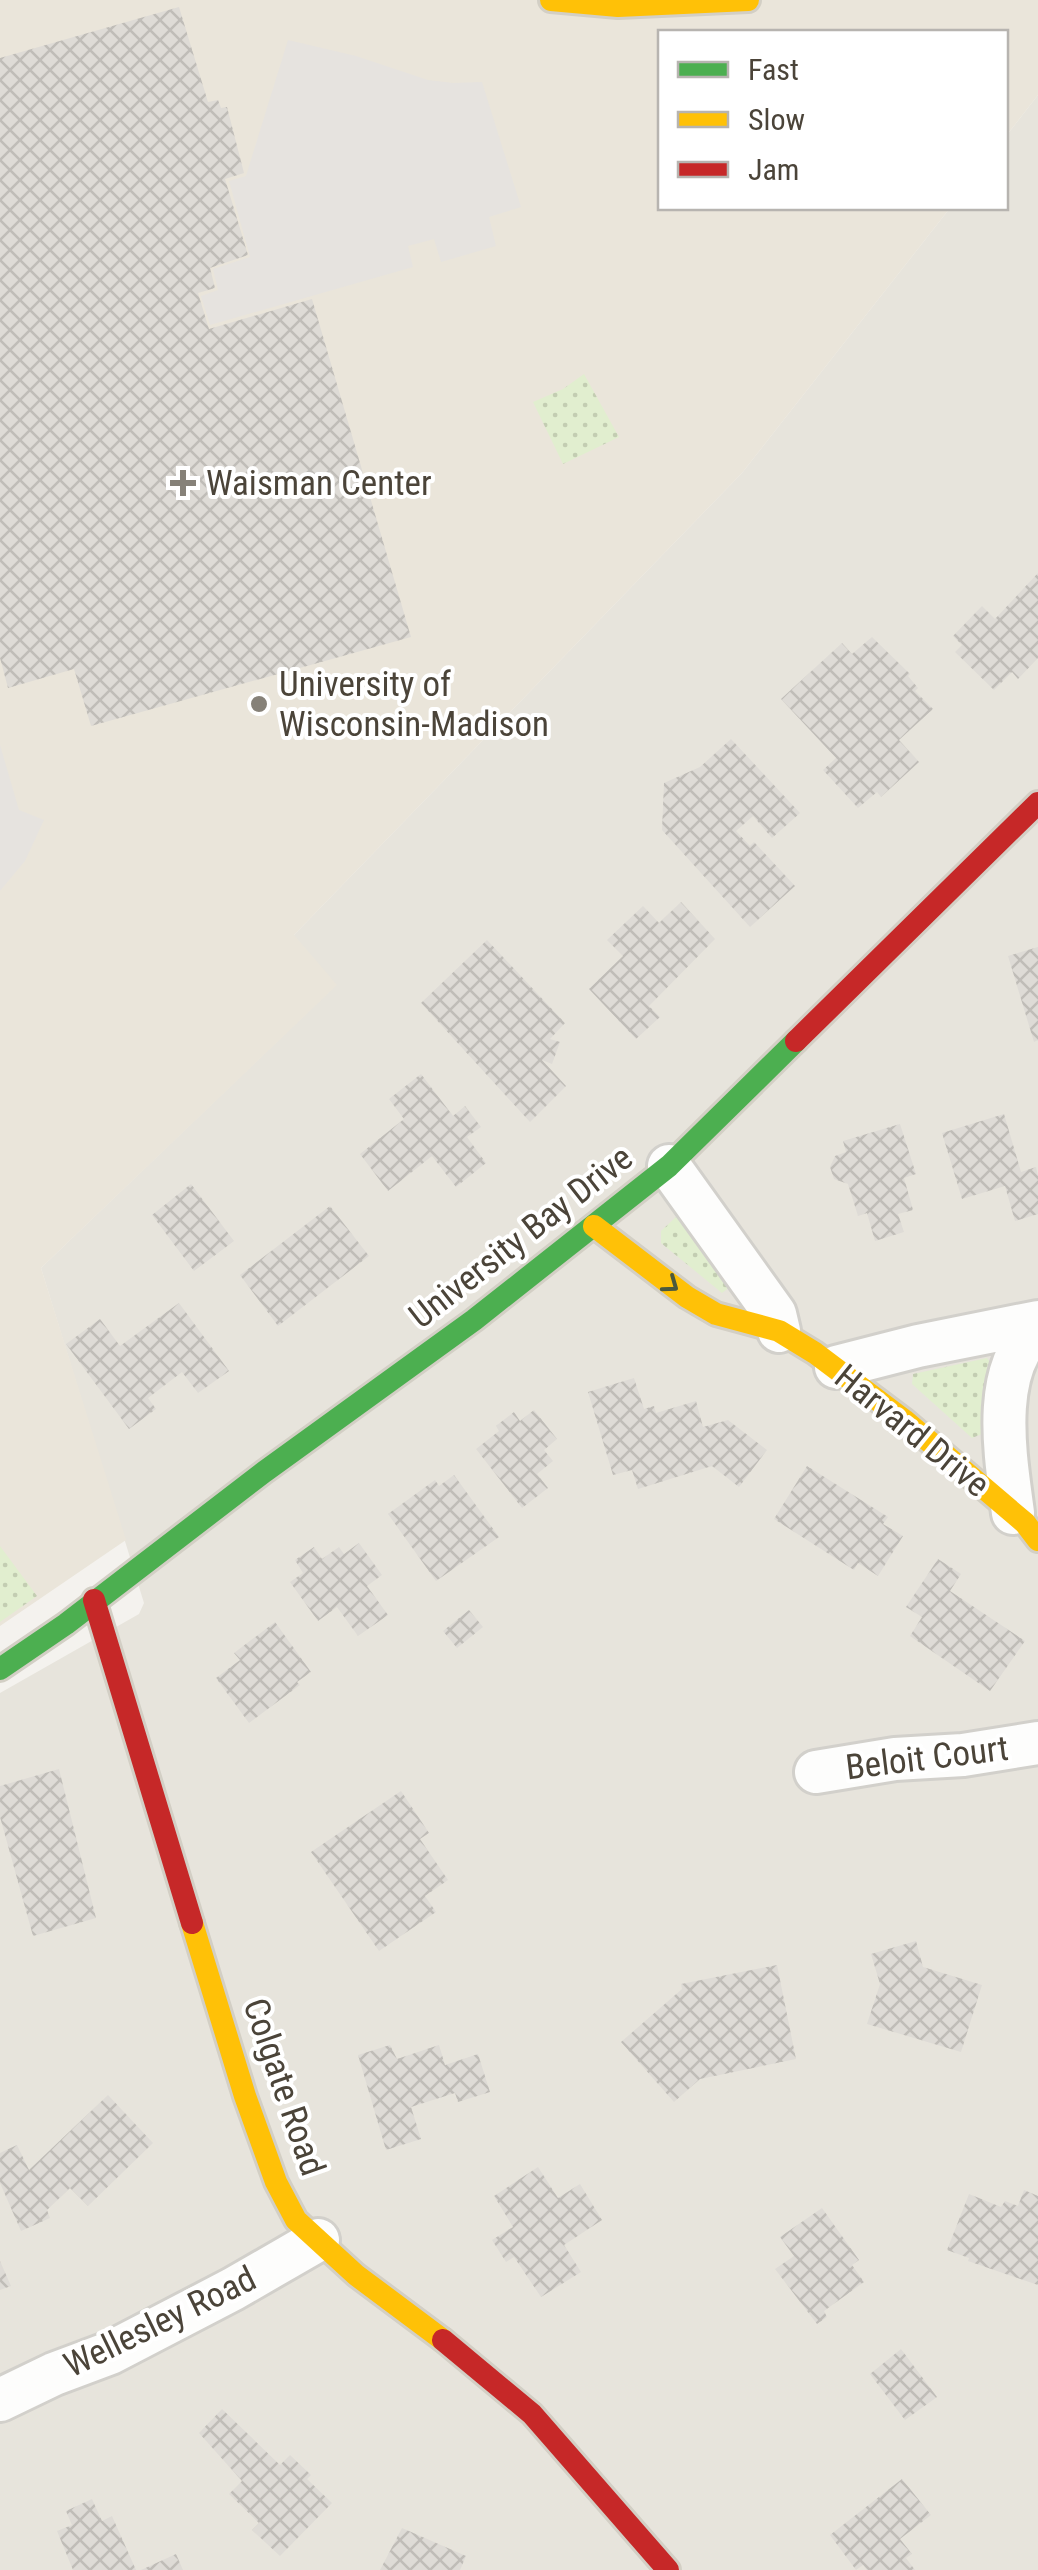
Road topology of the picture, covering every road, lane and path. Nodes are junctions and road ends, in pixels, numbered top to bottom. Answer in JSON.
{"nodes":[{"id":1,"x":551,"y":0,"type":"edge"},
{"id":2,"x":748,"y":0,"type":"edge"},
{"id":3,"x":1038,"y":804,"type":"edge"},
{"id":4,"x":669,"y":1166,"type":"junction"},
{"id":5,"x":594,"y":1226,"type":"junction"},
{"id":6,"x":1038,"y":1325,"type":"edge"},
{"id":7,"x":779,"y":1331,"type":"junction"},
{"id":8,"x":836,"y":1367,"type":"junction"},
{"id":9,"x":1026,"y":1527,"type":"edge"},
{"id":10,"x":94,"y":1600,"type":"junction"},
{"id":11,"x":0,"y":1669,"type":"edge"},
{"id":12,"x":1038,"y":1743,"type":"edge"},
{"id":13,"x":816,"y":1772,"type":"dead end"},
{"id":14,"x":318,"y":2240,"type":"junction"},
{"id":15,"x":0,"y":2400,"type":"edge"},
{"id":16,"x":638,"y":2554,"type":"edge"},
{"id":17,"x":668,"y":2570,"type":"edge"}],
"edges":[{"from":1,"to":2,"type":"street"},
{"from":3,"to":4,"type":"street","name":"University Bay Drive"},
{"from":4,"to":5,"type":"street","name":"University Bay Drive"},
{"from":4,"to":7,"type":"street","name":"Harvard Drive"},
{"from":5,"to":7,"type":"street","name":"Harvard Drive","one_way":true},
{"from":5,"to":10,"type":"street","name":"University Bay Drive"},
{"from":6,"to":8,"type":"street"},
{"from":6,"to":9,"type":"street"},
{"from":7,"to":8,"type":"street","name":"Harvard Drive"},
{"from":8,"to":9,"type":"street","name":"Harvard Drive"},
{"from":10,"to":11,"type":"street","name":"University Bay Drive"},
{"from":10,"to":14,"type":"street","name":"Colgate Road"},
{"from":12,"to":13,"type":"street","name":"Beloit Court"},
{"from":14,"to":15,"type":"street","name":"Wellesley Road"},
{"from":14,"to":16,"type":"street","name":"Colgate Road"},
{"from":16,"to":17,"type":"street","name":"Colgate Road"}]}
